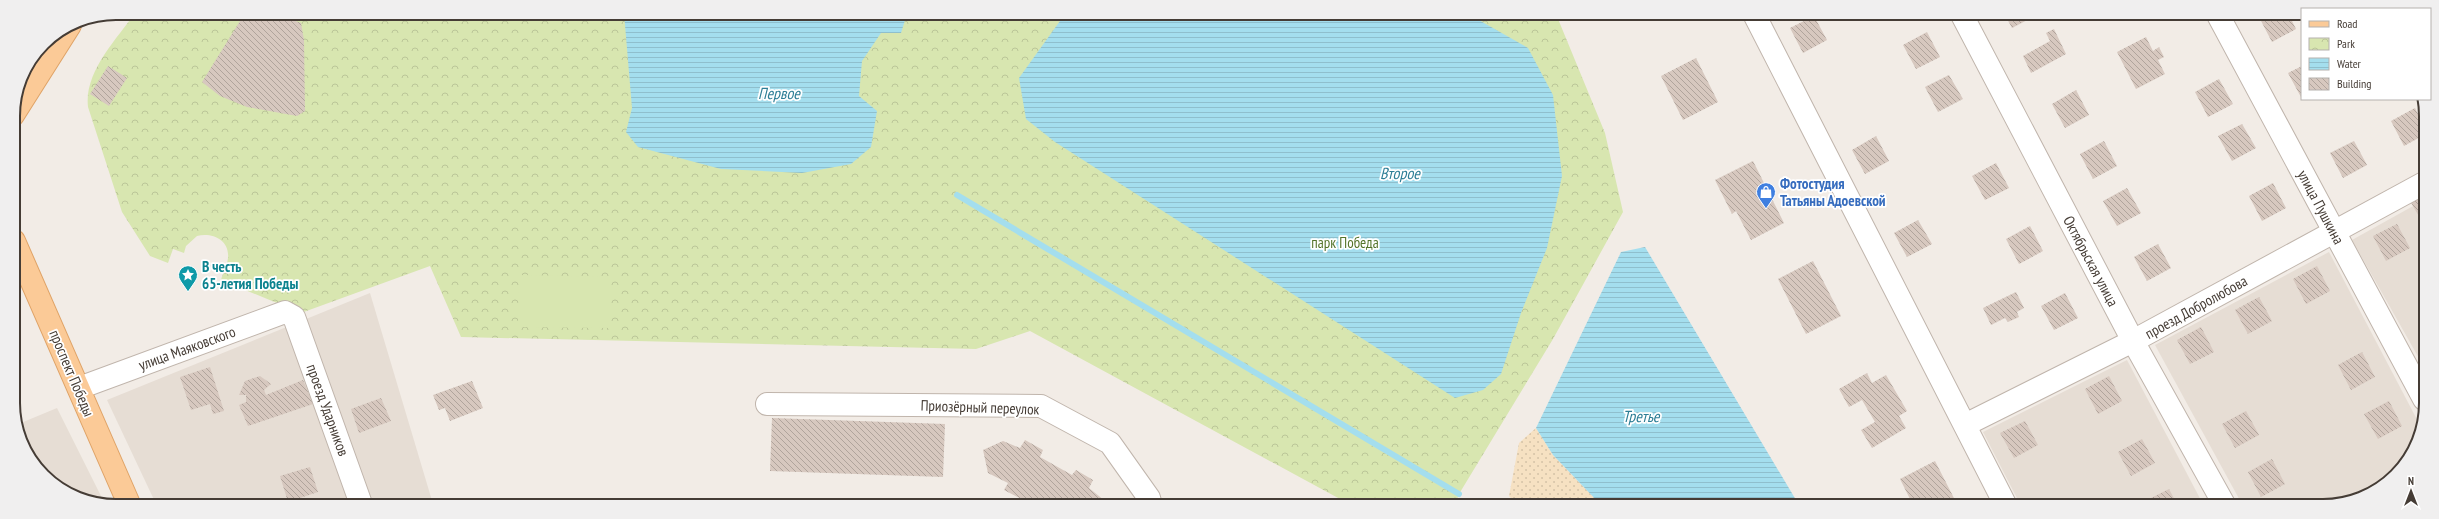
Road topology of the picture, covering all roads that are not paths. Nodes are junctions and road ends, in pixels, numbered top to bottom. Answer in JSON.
{"nodes":[{"id":1,"x":1757,"y":20,"type":"edge"},
{"id":2,"x":1965,"y":20,"type":"edge"},
{"id":3,"x":2221,"y":20,"type":"edge"},
{"id":4,"x":63,"y":36,"type":"edge"},
{"id":5,"x":21,"y":102,"type":"edge"},
{"id":6,"x":2419,"y":186,"type":"edge"},
{"id":7,"x":2334,"y":232,"type":"junction"},
{"id":8,"x":20,"y":255,"type":"edge"},
{"id":9,"x":294,"y":317,"type":"joint"},
{"id":10,"x":2133,"y":341,"type":"junction"},
{"id":11,"x":79,"y":388,"type":"junction"},
{"id":12,"x":2419,"y":390,"type":"edge"},
{"id":13,"x":767,"y":404,"type":"dead end"},
{"id":14,"x":1966,"y":425,"type":"junction"},
{"id":15,"x":127,"y":499,"type":"edge"},
{"id":16,"x":359,"y":499,"type":"edge"},
{"id":17,"x":1149,"y":499,"type":"edge"},
{"id":18,"x":2003,"y":499,"type":"edge"},
{"id":19,"x":2221,"y":499,"type":"edge"}],
"edges":[{"from":1,"to":14,"type":"street"},
{"from":2,"to":10,"type":"street","name":"Октябрьская улица"},
{"from":3,"to":7,"type":"street","name":"улица Пушкина"},
{"from":4,"to":5,"type":"main road"},
{"from":6,"to":7,"type":"street","name":"проезд Добролюбова"},
{"from":7,"to":10,"type":"street","name":"проезд Добролюбова"},
{"from":7,"to":12,"type":"street","name":"улица Пушкина"},
{"from":8,"to":11,"type":"main road","name":"проспект Победы"},
{"from":9,"to":11,"type":"street","name":"улица Маяковского"},
{"from":9,"to":16,"type":"street","name":"проезд Ударников"},
{"from":10,"to":14,"type":"street","name":"проезд Добролюбова"},
{"from":10,"to":19,"type":"street","name":"Октябрьская улица"},
{"from":11,"to":15,"type":"main road","name":"проспект Победы"},
{"from":13,"to":17,"type":"street","name":"Приозёрный переулок"},
{"from":14,"to":18,"type":"street"}]}
